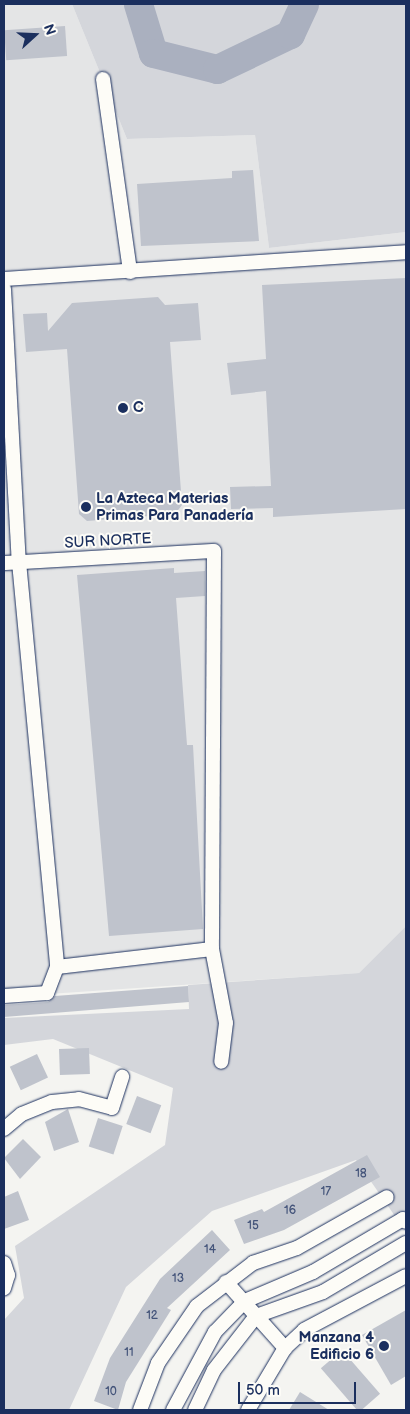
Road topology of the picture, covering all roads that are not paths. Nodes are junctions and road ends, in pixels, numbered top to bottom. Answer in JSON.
{"nodes":[{"id":1,"x":103,"y":79,"type":"dead end"},
{"id":2,"x":406,"y":252,"type":"edge"},
{"id":3,"x":130,"y":272,"type":"junction"},
{"id":4,"x":4,"y":279,"type":"edge"},
{"id":5,"x":4,"y":289,"type":"edge"},
{"id":6,"x":4,"y":562,"type":"edge"},
{"id":7,"x":19,"y":562,"type":"junction"},
{"id":8,"x":212,"y":949,"type":"junction"},
{"id":9,"x":57,"y":967,"type":"junction"},
{"id":10,"x":4,"y":996,"type":"edge"},
{"id":11,"x":221,"y":1062,"type":"dead end"},
{"id":12,"x":122,"y":1077,"type":"dead end"},
{"id":13,"x":4,"y":1129,"type":"edge"},
{"id":14,"x":387,"y":1197,"type":"dead end"},
{"id":15,"x":406,"y":1222,"type":"edge"},
{"id":16,"x":406,"y":1243,"type":"edge"},
{"id":17,"x":4,"y":1263,"type":"edge"},
{"id":18,"x":406,"y":1276,"type":"edge"},
{"id":19,"x":226,"y":1282,"type":"junction"},
{"id":20,"x":4,"y":1288,"type":"edge"},
{"id":21,"x":245,"y":1300,"type":"junction"},
{"id":22,"x":256,"y":1316,"type":"junction"},
{"id":23,"x":285,"y":1348,"type":"junction"},
{"id":24,"x":140,"y":1410,"type":"edge"},
{"id":25,"x":173,"y":1410,"type":"edge"},
{"id":26,"x":195,"y":1410,"type":"edge"},
{"id":27,"x":248,"y":1410,"type":"edge"}],
"edges":[{"from":1,"to":3,"type":"street"},
{"from":2,"to":3,"type":"street"},
{"from":3,"to":4,"type":"street"},
{"from":5,"to":7,"type":"street"},
{"from":6,"to":7,"type":"street","name":"SUR NORTE"},
{"from":7,"to":8,"type":"street","name":"SUR NORTE"},
{"from":7,"to":9,"type":"street"},
{"from":8,"to":9,"type":"street"},
{"from":8,"to":11,"type":"street"},
{"from":9,"to":10,"type":"street"},
{"from":12,"to":13,"type":"street"},
{"from":14,"to":19,"type":"street"},
{"from":15,"to":21,"type":"street"},
{"from":16,"to":22,"type":"street"},
{"from":17,"to":20,"type":"street"},
{"from":18,"to":23,"type":"street"},
{"from":19,"to":21,"type":"street"},
{"from":19,"to":24,"type":"street"},
{"from":21,"to":22,"type":"street"},
{"from":21,"to":25,"type":"street"},
{"from":22,"to":23,"type":"street"},
{"from":22,"to":26,"type":"street"},
{"from":23,"to":27,"type":"street"}]}
